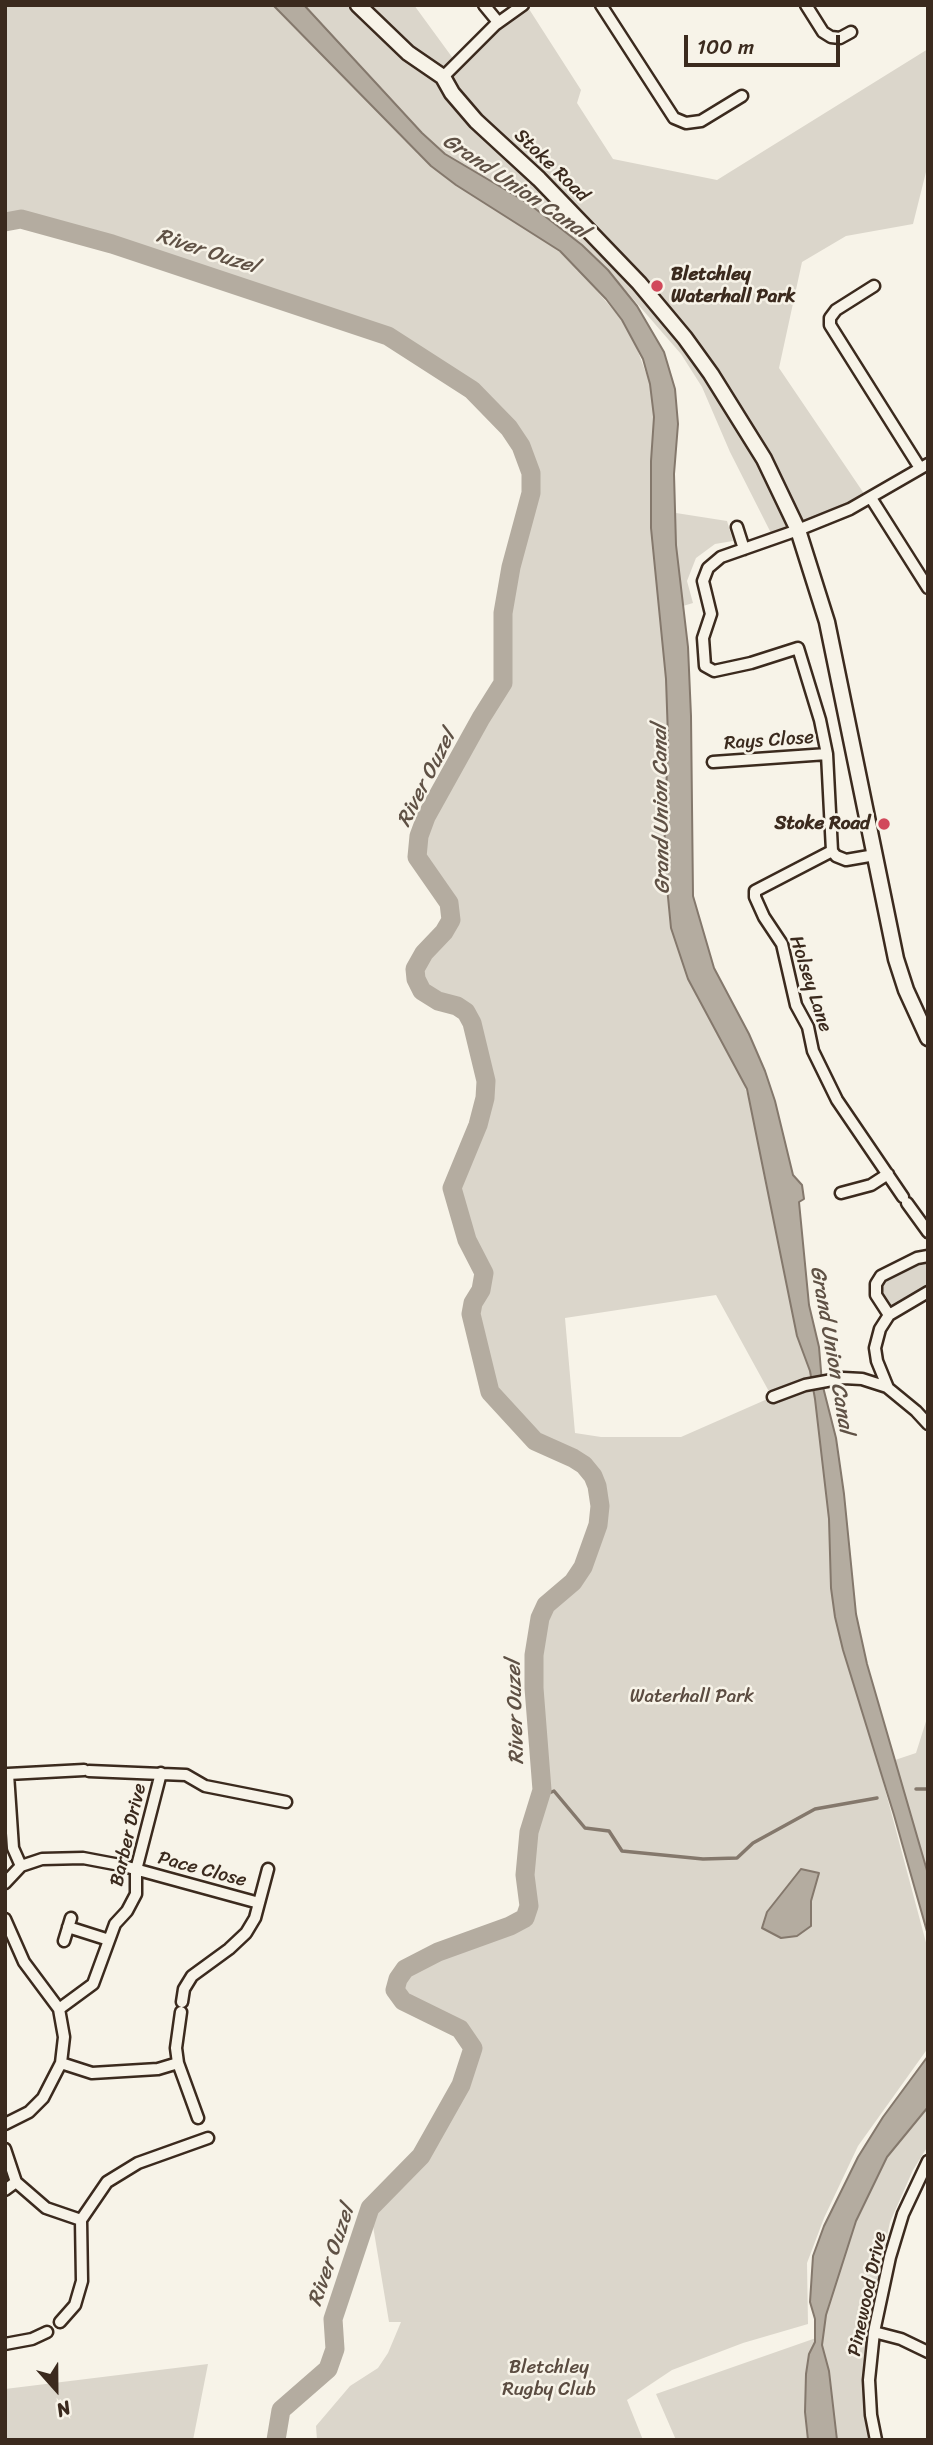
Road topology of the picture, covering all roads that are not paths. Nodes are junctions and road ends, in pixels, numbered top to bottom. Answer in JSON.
{"nodes":[{"id":1,"x":358,"y":5,"type":"edge"},
{"id":2,"x":484,"y":5,"type":"edge"},
{"id":3,"x":523,"y":5,"type":"edge"},
{"id":4,"x":601,"y":5,"type":"edge"},
{"id":5,"x":806,"y":5,"type":"edge"},
{"id":6,"x":498,"y":22,"type":"junction"},
{"id":7,"x":851,"y":32,"type":"dead end"},
{"id":8,"x":443,"y":77,"type":"junction"},
{"id":9,"x":742,"y":96,"type":"dead end"},
{"id":10,"x":874,"y":286,"type":"dead end"},
{"id":11,"x":924,"y":466,"type":"edge"},
{"id":12,"x":871,"y":498,"type":"junction"},
{"id":13,"x":737,"y":527,"type":"dead end"},
{"id":14,"x":799,"y":530,"type":"junction"},
{"id":15,"x":744,"y":549,"type":"junction"},
{"id":16,"x":928,"y":588,"type":"edge"},
{"id":17,"x":827,"y":754,"type":"junction"},
{"id":18,"x":713,"y":762,"type":"dead end"},
{"id":19,"x":832,"y":851,"type":"junction"},
{"id":20,"x":875,"y":855,"type":"junction"},
{"id":21,"x":928,"y":1038,"type":"edge"},
{"id":22,"x":888,"y":1174,"type":"junction"},
{"id":23,"x":841,"y":1193,"type":"dead end"},
{"id":24,"x":928,"y":1232,"type":"edge"},
{"id":25,"x":928,"y":1256,"type":"edge"},
{"id":26,"x":928,"y":1292,"type":"edge"},
{"id":27,"x":889,"y":1315,"type":"junction"},
{"id":28,"x":887,"y":1387,"type":"junction"},
{"id":29,"x":773,"y":1397,"type":"dead end"},
{"id":30,"x":928,"y":1424,"type":"edge"},
{"id":31,"x":161,"y":1773,"type":"junction"},
{"id":32,"x":7,"y":1774,"type":"edge"},
{"id":33,"x":286,"y":1802,"type":"dead end"},
{"id":34,"x":21,"y":1866,"type":"junction"},
{"id":35,"x":268,"y":1869,"type":"dead end"},
{"id":36,"x":136,"y":1870,"type":"junction"},
{"id":37,"x":5,"y":1883,"type":"edge"},
{"id":38,"x":259,"y":1903,"type":"junction"},
{"id":39,"x":5,"y":1919,"type":"edge"},
{"id":40,"x":109,"y":1940,"type":"junction"},
{"id":41,"x":64,"y":1941,"type":"dead end"},
{"id":42,"x":59,"y":2008,"type":"junction"},
{"id":43,"x":61,"y":2063,"type":"junction"},
{"id":44,"x":178,"y":2063,"type":"junction"},
{"id":45,"x":198,"y":2118,"type":"dead end"},
{"id":46,"x":5,"y":2124,"type":"edge"},
{"id":47,"x":208,"y":2138,"type":"dead end"},
{"id":48,"x":5,"y":2150,"type":"edge"},
{"id":49,"x":928,"y":2161,"type":"edge"},
{"id":50,"x":16,"y":2182,"type":"junction"},
{"id":51,"x":5,"y":2190,"type":"edge"},
{"id":52,"x":81,"y":2220,"type":"junction"},
{"id":53,"x":60,"y":2322,"type":"dead end"},
{"id":54,"x":47,"y":2332,"type":"dead end"},
{"id":55,"x":874,"y":2332,"type":"junction"},
{"id":56,"x":5,"y":2344,"type":"edge"},
{"id":57,"x":928,"y":2352,"type":"edge"},
{"id":58,"x":876,"y":2440,"type":"edge"}],
"edges":[{"from":1,"to":8,"type":"street","name":"Stoke Road"},
{"from":2,"to":6,"type":"street"},
{"from":3,"to":6,"type":"street"},
{"from":4,"to":9,"type":"street"},
{"from":5,"to":7,"type":"street"},
{"from":6,"to":8,"type":"street"},
{"from":8,"to":14,"type":"street","name":"Stoke Road"},
{"from":10,"to":11,"type":"street"},
{"from":11,"to":12,"type":"street"},
{"from":12,"to":14,"type":"street"},
{"from":12,"to":16,"type":"street"},
{"from":13,"to":15,"type":"street"},
{"from":14,"to":15,"type":"street"},
{"from":14,"to":20,"type":"street","name":"Stoke Road"},
{"from":15,"to":17,"type":"street"},
{"from":17,"to":18,"type":"street","name":"Rays Close"},
{"from":17,"to":19,"type":"street"},
{"from":19,"to":20,"type":"street"},
{"from":19,"to":22,"type":"street","name":"Holsey Lane"},
{"from":20,"to":21,"type":"street","name":"Stoke Road"},
{"from":22,"to":23,"type":"street"},
{"from":22,"to":24,"type":"street","name":"Holsey Lane"},
{"from":25,"to":27,"type":"street"},
{"from":26,"to":27,"type":"street"},
{"from":27,"to":28,"type":"street"},
{"from":28,"to":29,"type":"street"},
{"from":28,"to":30,"type":"street"},
{"from":31,"to":32,"type":"street","name":"Barber Drive"},
{"from":31,"to":33,"type":"street","name":"Barber Drive"},
{"from":31,"to":36,"type":"street","name":"Barber Drive"},
{"from":32,"to":34,"type":"street"},
{"from":34,"to":36,"type":"street","name":"Pace Close"},
{"from":34,"to":37,"type":"street"},
{"from":35,"to":38,"type":"street","name":"Pace Close"},
{"from":36,"to":38,"type":"street","name":"Pace Close"},
{"from":36,"to":40,"type":"street","name":"Barber Drive"},
{"from":38,"to":44,"type":"street","name":"Pace Close"},
{"from":39,"to":42,"type":"street"},
{"from":40,"to":41,"type":"street"},
{"from":40,"to":42,"type":"street","name":"Barber Drive"},
{"from":42,"to":43,"type":"street"},
{"from":43,"to":44,"type":"street"},
{"from":43,"to":46,"type":"street"},
{"from":44,"to":45,"type":"street"},
{"from":47,"to":52,"type":"street"},
{"from":48,"to":50,"type":"street"},
{"from":49,"to":55,"type":"street","name":"Pinewood Drive"},
{"from":50,"to":51,"type":"street"},
{"from":50,"to":52,"type":"street"},
{"from":52,"to":53,"type":"street"},
{"from":54,"to":56,"type":"street"},
{"from":55,"to":57,"type":"street"},
{"from":55,"to":58,"type":"street","name":"Pinewood Drive"}]}
